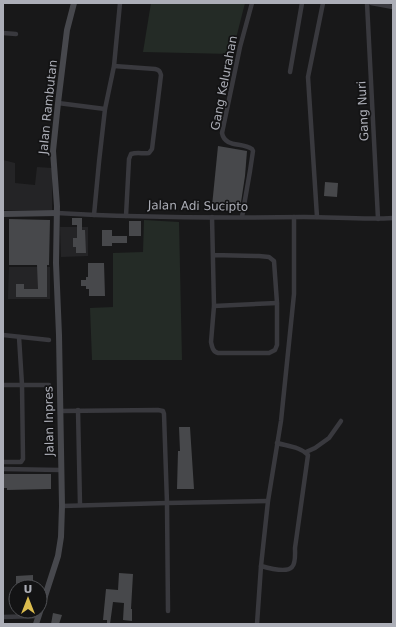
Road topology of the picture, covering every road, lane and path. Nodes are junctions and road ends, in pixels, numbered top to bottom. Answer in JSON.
{"nodes":[{"id":1,"x":74,"y":3,"type":"edge"},
{"id":2,"x":120,"y":3,"type":"edge"},
{"id":3,"x":252,"y":3,"type":"edge"},
{"id":4,"x":302,"y":3,"type":"edge"},
{"id":5,"x":323,"y":3,"type":"edge"},
{"id":6,"x":367,"y":3,"type":"edge"},
{"id":7,"x":372,"y":3,"type":"edge"},
{"id":8,"x":393,"y":7,"type":"edge"},
{"id":9,"x":3,"y":33,"type":"edge"},
{"id":10,"x":16,"y":34,"type":"dead end"},
{"id":11,"x":114,"y":66,"type":"junction"},
{"id":12,"x":290,"y":72,"type":"dead end"},
{"id":13,"x":58,"y":103,"type":"junction"},
{"id":14,"x":105,"y":109,"type":"junction"},
{"id":15,"x":57,"y":213,"type":"junction"},
{"id":16,"x":3,"y":214,"type":"edge"},
{"id":17,"x":94,"y":215,"type":"junction"},
{"id":18,"x":126,"y":216,"type":"junction"},
{"id":19,"x":212,"y":217,"type":"junction"},
{"id":20,"x":242,"y":217,"type":"junction"},
{"id":21,"x":294,"y":217,"type":"junction"},
{"id":22,"x":317,"y":217,"type":"junction"},
{"id":23,"x":393,"y":218,"type":"edge"},
{"id":24,"x":378,"y":219,"type":"junction"},
{"id":25,"x":212,"y":255,"type":"junction"},
{"id":26,"x":277,"y":303,"type":"junction"},
{"id":27,"x":214,"y":306,"type":"junction"},
{"id":28,"x":3,"y":335,"type":"edge"},
{"id":29,"x":19,"y":337,"type":"junction"},
{"id":30,"x":49,"y":340,"type":"dead end"},
{"id":31,"x":3,"y":385,"type":"edge"},
{"id":32,"x":22,"y":385,"type":"junction"},
{"id":33,"x":49,"y":385,"type":"dead end"},
{"id":34,"x":78,"y":410,"type":"junction"},
{"id":35,"x":60,"y":411,"type":"junction"},
{"id":36,"x":341,"y":420,"type":"dead end"},
{"id":37,"x":276,"y":443,"type":"junction"},
{"id":38,"x":306,"y":452,"type":"junction"},
{"id":39,"x":3,"y":462,"type":"edge"},
{"id":40,"x":3,"y":469,"type":"edge"},
{"id":41,"x":62,"y":470,"type":"junction"},
{"id":42,"x":268,"y":501,"type":"junction"},
{"id":43,"x":167,"y":503,"type":"junction"},
{"id":44,"x":80,"y":505,"type":"junction"},
{"id":45,"x":62,"y":506,"type":"junction"},
{"id":46,"x":261,"y":566,"type":"junction"},
{"id":47,"x":48,"y":585,"type":"edge"},
{"id":48,"x":168,"y":611,"type":"dead end"},
{"id":49,"x":257,"y":624,"type":"edge"}],
"edges":[{"from":1,"to":13,"type":"main road","name":"Jalan Rambutan"},
{"from":2,"to":11,"type":"street"},
{"from":3,"to":20,"type":"street","name":"Gang Kelurahan"},
{"from":4,"to":12,"type":"street"},
{"from":5,"to":22,"type":"street"},
{"from":6,"to":24,"type":"street","name":"Gang Nuri"},
{"from":7,"to":8,"type":"street"},
{"from":9,"to":10,"type":"street"},
{"from":11,"to":14,"type":"street"},
{"from":11,"to":18,"type":"street"},
{"from":13,"to":14,"type":"street"},
{"from":13,"to":15,"type":"main road","name":"Jalan Rambutan"},
{"from":14,"to":17,"type":"street"},
{"from":15,"to":16,"type":"main road","name":"Jalan Adi Sucipto"},
{"from":15,"to":17,"type":"street","name":"Jalan Adi Sucipto"},
{"from":15,"to":35,"type":"main road","name":"Jalan Inpres"},
{"from":17,"to":18,"type":"street","name":"Jalan Adi Sucipto"},
{"from":18,"to":19,"type":"street","name":"Jalan Adi Sucipto"},
{"from":19,"to":20,"type":"street","name":"Jalan Adi Sucipto"},
{"from":19,"to":25,"type":"street"},
{"from":20,"to":21,"type":"street","name":"Jalan Adi Sucipto"},
{"from":21,"to":22,"type":"street","name":"Jalan Adi Sucipto"},
{"from":21,"to":37,"type":"street"},
{"from":22,"to":24,"type":"street","name":"Jalan Adi Sucipto"},
{"from":23,"to":24,"type":"street","name":"Jalan Adi Sucipto"},
{"from":25,"to":26,"type":"street"},
{"from":25,"to":27,"type":"street"},
{"from":26,"to":27,"type":"street"},
{"from":26,"to":27,"type":"street"},
{"from":28,"to":29,"type":"street"},
{"from":29,"to":30,"type":"street"},
{"from":29,"to":32,"type":"street"},
{"from":31,"to":32,"type":"street"},
{"from":32,"to":33,"type":"street"},
{"from":32,"to":39,"type":"street"},
{"from":34,"to":35,"type":"street"},
{"from":34,"to":43,"type":"street"},
{"from":34,"to":44,"type":"street"},
{"from":35,"to":41,"type":"main road","name":"Jalan Inpres"},
{"from":36,"to":38,"type":"street"},
{"from":37,"to":38,"type":"street"},
{"from":37,"to":42,"type":"street"},
{"from":38,"to":46,"type":"street"},
{"from":40,"to":41,"type":"street"},
{"from":41,"to":45,"type":"main road","name":"Jalan Inpres"},
{"from":42,"to":43,"type":"street"},
{"from":42,"to":46,"type":"street"},
{"from":43,"to":44,"type":"street"},
{"from":43,"to":48,"type":"street"},
{"from":44,"to":45,"type":"street"},
{"from":45,"to":47,"type":"main road","name":"Jalan Inpres"},
{"from":46,"to":49,"type":"street"}]}
